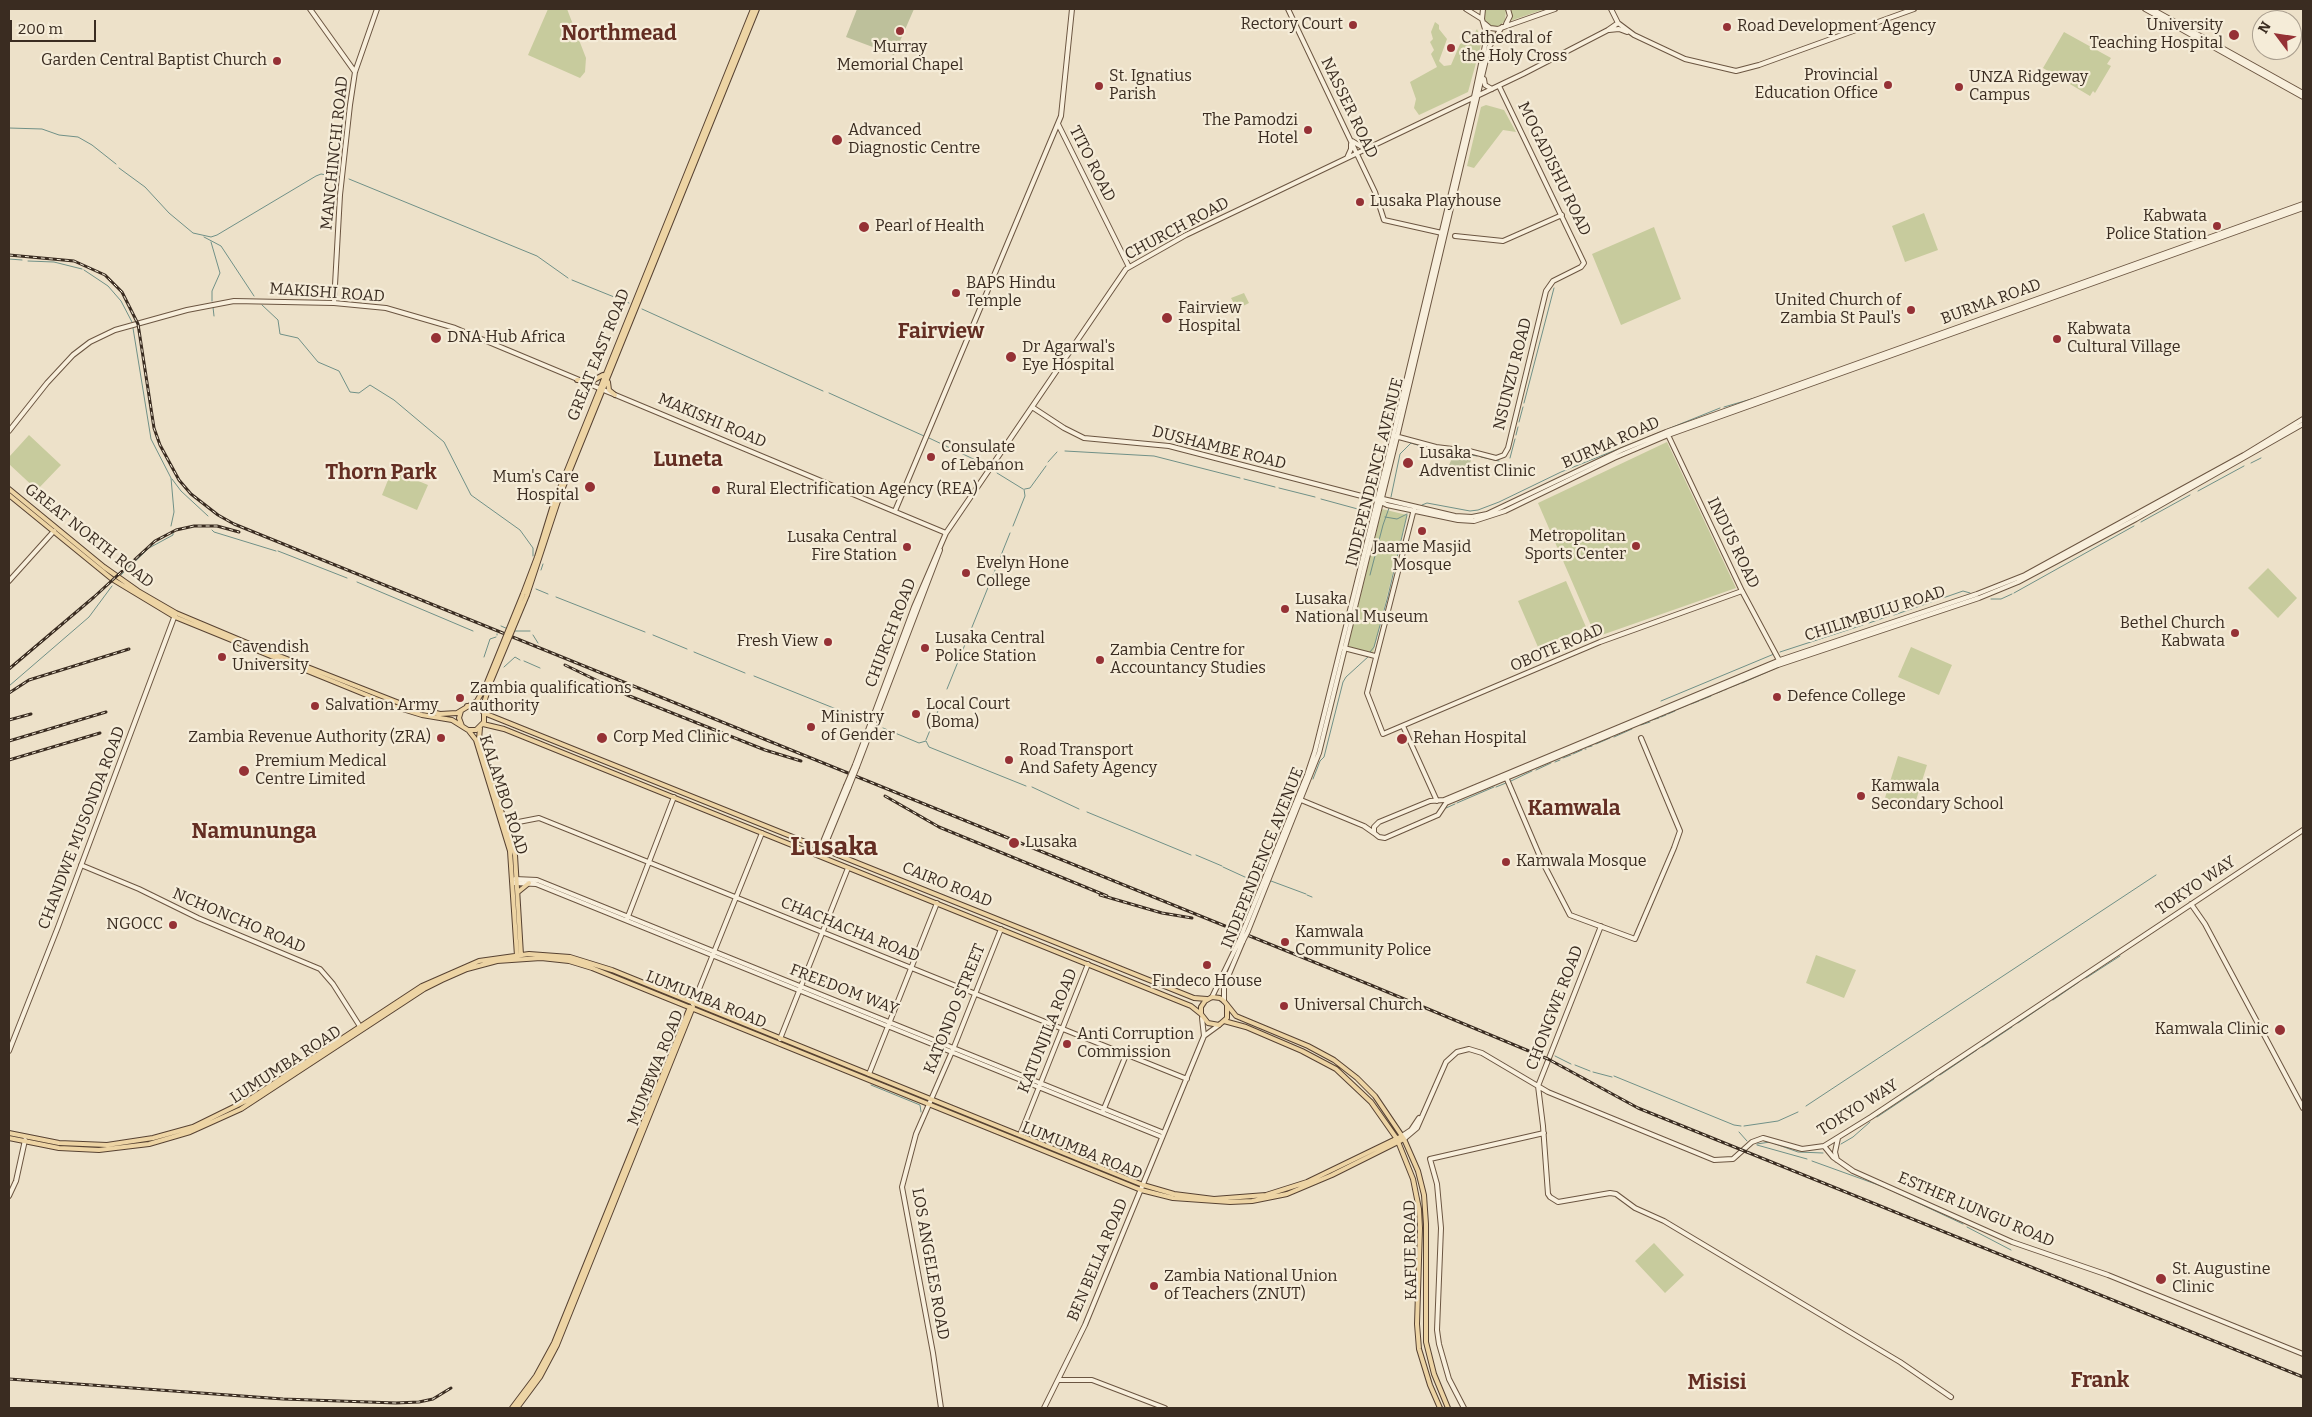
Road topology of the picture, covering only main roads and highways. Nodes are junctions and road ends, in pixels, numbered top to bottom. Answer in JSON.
{"nodes":[{"id":1,"x":310,"y":9,"type":"edge"},
{"id":2,"x":377,"y":9,"type":"edge"},
{"id":3,"x":755,"y":9,"type":"edge"},
{"id":4,"x":1072,"y":9,"type":"edge"},
{"id":5,"x":1288,"y":9,"type":"edge"},
{"id":6,"x":1466,"y":9,"type":"edge"},
{"id":7,"x":1482,"y":9,"type":"edge"},
{"id":8,"x":1508,"y":9,"type":"edge"},
{"id":9,"x":1547,"y":9,"type":"edge"},
{"id":10,"x":1555,"y":9,"type":"edge"},
{"id":11,"x":1611,"y":9,"type":"edge"},
{"id":12,"x":1914,"y":9,"type":"edge"},
{"id":13,"x":2145,"y":9,"type":"edge"},
{"id":14,"x":2152,"y":9,"type":"edge"},
{"id":15,"x":1483,"y":21,"type":"junction"},
{"id":16,"x":1618,"y":23,"type":"junction"},
{"id":17,"x":1506,"y":24,"type":"junction"},
{"id":18,"x":1502,"y":27,"type":"junction"},
{"id":19,"x":1608,"y":30,"type":"junction"},
{"id":20,"x":1629,"y":32,"type":"junction"},
{"id":21,"x":355,"y":72,"type":"junction"},
{"id":22,"x":1483,"y":74,"type":"junction"},
{"id":23,"x":1499,"y":86,"type":"junction"},
{"id":24,"x":1492,"y":89,"type":"junction"},
{"id":25,"x":2303,"y":95,"type":"edge"},
{"id":26,"x":1476,"y":96,"type":"junction"},
{"id":27,"x":1459,"y":104,"type":"junction"},
{"id":28,"x":1470,"y":114,"type":"junction"},
{"id":29,"x":1058,"y":124,"type":"junction"},
{"id":30,"x":1350,"y":137,"type":"junction"},
{"id":31,"x":1373,"y":146,"type":"junction"},
{"id":32,"x":1357,"y":153,"type":"junction"},
{"id":33,"x":1345,"y":159,"type":"junction"},
{"id":34,"x":2303,"y":206,"type":"edge"},
{"id":35,"x":1562,"y":215,"type":"junction"},
{"id":36,"x":1442,"y":233,"type":"junction"},
{"id":37,"x":1455,"y":236,"type":"dead end"},
{"id":38,"x":1584,"y":263,"type":"joint"},
{"id":39,"x":1129,"y":266,"type":"junction"},
{"id":40,"x":334,"y":303,"type":"junction"},
{"id":41,"x":604,"y":374,"type":"junction"},
{"id":42,"x":608,"y":379,"type":"junction"},
{"id":43,"x":577,"y":380,"type":"junction"},
{"id":44,"x":601,"y":390,"type":"junction"},
{"id":45,"x":615,"y":395,"type":"junction"},
{"id":46,"x":1032,"y":407,"type":"junction"},
{"id":47,"x":2303,"y":419,"type":"edge"},
{"id":48,"x":2303,"y":424,"type":"edge"},
{"id":49,"x":9,"y":431,"type":"edge"},
{"id":50,"x":1667,"y":434,"type":"junction"},
{"id":51,"x":1395,"y":436,"type":"junction"},
{"id":52,"x":9,"y":489,"type":"edge"},
{"id":53,"x":9,"y":495,"type":"edge"},
{"id":54,"x":1380,"y":501,"type":"junction"},
{"id":55,"x":1414,"y":509,"type":"junction"},
{"id":56,"x":895,"y":511,"type":"junction"},
{"id":57,"x":937,"y":529,"type":"junction"},
{"id":58,"x":54,"y":530,"type":"junction"},
{"id":59,"x":946,"y":533,"type":"junction"},
{"id":60,"x":936,"y":553,"type":"junction"},
{"id":61,"x":9,"y":581,"type":"edge"},
{"id":62,"x":1742,"y":591,"type":"junction"},
{"id":63,"x":175,"y":615,"type":"junction"},
{"id":64,"x":1340,"y":647,"type":"junction"},
{"id":65,"x":1345,"y":649,"type":"junction"},
{"id":66,"x":1375,"y":656,"type":"junction"},
{"id":67,"x":1780,"y":662,"type":"junction"},
{"id":68,"x":488,"y":685,"type":"junction"},
{"id":69,"x":467,"y":706,"type":"junction"},
{"id":70,"x":461,"y":711,"type":"junction"},
{"id":71,"x":483,"y":711,"type":"junction"},
{"id":72,"x":462,"y":726,"type":"junction"},
{"id":73,"x":481,"y":726,"type":"junction"},
{"id":74,"x":1403,"y":726,"type":"junction"},
{"id":75,"x":468,"y":730,"type":"junction"},
{"id":76,"x":1641,"y":738,"type":"dead end"},
{"id":77,"x":552,"y":739,"type":"junction"},
{"id":78,"x":559,"y":742,"type":"junction"},
{"id":79,"x":549,"y":747,"type":"junction"},
{"id":80,"x":556,"y":750,"type":"junction"},
{"id":81,"x":856,"y":766,"type":"junction"},
{"id":82,"x":638,"y":774,"type":"junction"},
{"id":83,"x":645,"y":777,"type":"junction"},
{"id":84,"x":1505,"y":777,"type":"junction"},
{"id":85,"x":634,"y":782,"type":"junction"},
{"id":86,"x":642,"y":784,"type":"junction"},
{"id":87,"x":1433,"y":791,"type":"junction"},
{"id":88,"x":674,"y":798,"type":"junction"},
{"id":89,"x":1301,"y":800,"type":"junction"},
{"id":90,"x":1430,"y":801,"type":"junction"},
{"id":91,"x":1438,"y":802,"type":"junction"},
{"id":92,"x":721,"y":808,"type":"junction"},
{"id":93,"x":1441,"y":809,"type":"junction"},
{"id":94,"x":728,"y":810,"type":"junction"},
{"id":95,"x":718,"y":815,"type":"junction"},
{"id":96,"x":1438,"y":815,"type":"junction"},
{"id":97,"x":1443,"y":817,"type":"dead end"},
{"id":98,"x":725,"y":818,"type":"junction"},
{"id":99,"x":505,"y":825,"type":"junction"},
{"id":100,"x":1375,"y":825,"type":"junction"},
{"id":101,"x":1364,"y":826,"type":"junction"},
{"id":102,"x":2303,"y":830,"type":"edge"},
{"id":103,"x":762,"y":833,"type":"junction"},
{"id":104,"x":1375,"y":834,"type":"junction"},
{"id":105,"x":823,"y":845,"type":"junction"},
{"id":106,"x":820,"y":855,"type":"junction"},
{"id":107,"x":650,"y":863,"type":"junction"},
{"id":108,"x":81,"y":865,"type":"junction"},
{"id":109,"x":848,"y":868,"type":"junction"},
{"id":110,"x":890,"y":875,"type":"junction"},
{"id":111,"x":897,"y":878,"type":"junction"},
{"id":112,"x":515,"y":881,"type":"junction"},
{"id":113,"x":529,"y":883,"type":"junction"},
{"id":114,"x":886,"y":883,"type":"junction"},
{"id":115,"x":894,"y":886,"type":"junction"},
{"id":116,"x":518,"y":892,"type":"junction"},
{"id":117,"x":736,"y":898,"type":"junction"},
{"id":118,"x":937,"y":903,"type":"junction"},
{"id":119,"x":2191,"y":904,"type":"junction"},
{"id":120,"x":968,"y":906,"type":"junction"},
{"id":121,"x":975,"y":909,"type":"junction"},
{"id":122,"x":964,"y":914,"type":"junction"},
{"id":123,"x":972,"y":917,"type":"junction"},
{"id":124,"x":627,"y":919,"type":"junction"},
{"id":125,"x":1600,"y":926,"type":"junction"},
{"id":126,"x":1001,"y":929,"type":"junction"},
{"id":127,"x":1246,"y":930,"type":"junction"},
{"id":128,"x":823,"y":932,"type":"junction"},
{"id":129,"x":1047,"y":939,"type":"junction"},
{"id":130,"x":1242,"y":940,"type":"junction"},
{"id":131,"x":1054,"y":942,"type":"junction"},
{"id":132,"x":1044,"y":946,"type":"junction"},
{"id":133,"x":1051,"y":949,"type":"junction"},
{"id":134,"x":713,"y":954,"type":"junction"},
{"id":135,"x":519,"y":956,"type":"junction"},
{"id":136,"x":1088,"y":964,"type":"junction"},
{"id":137,"x":911,"y":968,"type":"junction"},
{"id":138,"x":1142,"y":977,"type":"junction"},
{"id":139,"x":1149,"y":980,"type":"junction"},
{"id":140,"x":1139,"y":985,"type":"junction"},
{"id":141,"x":1146,"y":988,"type":"junction"},
{"id":142,"x":800,"y":989,"type":"junction"},
{"id":143,"x":975,"y":994,"type":"junction"},
{"id":144,"x":1212,"y":997,"type":"junction"},
{"id":145,"x":1207,"y":999,"type":"junction"},
{"id":146,"x":1224,"y":1001,"type":"junction"},
{"id":147,"x":1227,"y":1005,"type":"junction"},
{"id":148,"x":692,"y":1007,"type":"junction"},
{"id":149,"x":1201,"y":1016,"type":"junction"},
{"id":150,"x":1224,"y":1021,"type":"junction"},
{"id":151,"x":889,"y":1024,"type":"junction"},
{"id":152,"x":1219,"y":1025,"type":"junction"},
{"id":153,"x":362,"y":1028,"type":"junction"},
{"id":154,"x":1062,"y":1030,"type":"junction"},
{"id":155,"x":1204,"y":1036,"type":"junction"},
{"id":156,"x":780,"y":1039,"type":"junction"},
{"id":157,"x":954,"y":1047,"type":"junction"},
{"id":158,"x":9,"y":1051,"type":"edge"},
{"id":159,"x":952,"y":1052,"type":"junction"},
{"id":160,"x":1126,"y":1055,"type":"junction"},
{"id":161,"x":869,"y":1074,"type":"junction"},
{"id":162,"x":1187,"y":1079,"type":"junction"},
{"id":163,"x":1040,"y":1085,"type":"junction"},
{"id":164,"x":1538,"y":1086,"type":"junction"},
{"id":165,"x":932,"y":1099,"type":"junction"},
{"id":166,"x":930,"y":1104,"type":"junction"},
{"id":167,"x":2303,"y":1108,"type":"edge"},
{"id":168,"x":1103,"y":1111,"type":"junction"},
{"id":169,"x":1392,"y":1130,"type":"junction"},
{"id":170,"x":1544,"y":1133,"type":"junction"},
{"id":171,"x":9,"y":1134,"type":"edge"},
{"id":172,"x":1020,"y":1135,"type":"junction"},
{"id":173,"x":1163,"y":1135,"type":"junction"},
{"id":174,"x":9,"y":1138,"type":"edge"},
{"id":175,"x":1403,"y":1138,"type":"junction"},
{"id":176,"x":1838,"y":1138,"type":"junction"},
{"id":177,"x":25,"y":1140,"type":"junction"},
{"id":178,"x":1398,"y":1140,"type":"junction"},
{"id":179,"x":1390,"y":1144,"type":"junction"},
{"id":180,"x":1824,"y":1146,"type":"junction"},
{"id":181,"x":1404,"y":1154,"type":"junction"},
{"id":182,"x":1837,"y":1161,"type":"junction"},
{"id":183,"x":1142,"y":1187,"type":"junction"},
{"id":184,"x":9,"y":1196,"type":"edge"},
{"id":185,"x":556,"y":1344,"type":"junction"},
{"id":186,"x":2303,"y":1354,"type":"edge"},
{"id":187,"x":1058,"y":1380,"type":"junction"},
{"id":188,"x":1951,"y":1397,"type":"dead end"},
{"id":189,"x":512,"y":1408,"type":"edge"},
{"id":190,"x":517,"y":1408,"type":"edge"},
{"id":191,"x":941,"y":1408,"type":"edge"},
{"id":192,"x":1044,"y":1408,"type":"edge"},
{"id":193,"x":1165,"y":1408,"type":"edge"},
{"id":194,"x":1440,"y":1408,"type":"edge"},
{"id":195,"x":1448,"y":1408,"type":"edge"},
{"id":196,"x":1464,"y":1408,"type":"edge"}],
"edges":[{"from":1,"to":21,"type":"main road"},
{"from":2,"to":21,"type":"main road","name":"MANCHINCHI ROAD"},
{"from":3,"to":41,"type":"main road","name":"GREAT EAST ROAD"},
{"from":3,"to":42,"type":"main road","name":"GREAT EAST ROAD"},
{"from":4,"to":29,"type":"main road","name":"TITO ROAD"},
{"from":5,"to":30,"type":"main road","name":"NASSER ROAD"},
{"from":6,"to":15,"type":"main road"},
{"from":7,"to":15,"type":"main road","name":"INDEPENDENCE AVENUE"},
{"from":8,"to":17,"type":"main road"},
{"from":9,"to":10,"type":"main road"},
{"from":9,"to":17,"type":"main road"},
{"from":11,"to":16,"type":"main road"},
{"from":12,"to":20,"type":"main road"},
{"from":13,"to":25,"type":"main road"},
{"from":14,"to":25,"type":"main road"},
{"from":15,"to":18,"type":"main road"},
{"from":15,"to":26,"type":"main road","name":"INDEPENDENCE AVENUE"},
{"from":16,"to":19,"type":"main road","name":"CHURCH ROAD"},
{"from":16,"to":20,"type":"main road"},
{"from":17,"to":18,"type":"main road"},
{"from":18,"to":22,"type":"main road","name":"INDEPENDENCE AVENUE"},
{"from":19,"to":20,"type":"main road"},
{"from":19,"to":23,"type":"main road","name":"CHURCH ROAD"},
{"from":21,"to":40,"type":"main road","name":"MANCHINCHI ROAD"},
{"from":22,"to":24,"type":"main road"},
{"from":22,"to":26,"type":"main road","name":"INDEPENDENCE AVENUE"},
{"from":23,"to":24,"type":"main road","name":"CHURCH ROAD"},
{"from":23,"to":35,"type":"main road","name":"MOGADISHU ROAD"},
{"from":24,"to":26,"type":"main road","name":"CHURCH ROAD"},
{"from":26,"to":27,"type":"main road","name":"CHURCH ROAD"},
{"from":26,"to":28,"type":"main road","name":"INDEPENDENCE AVENUE"},
{"from":26,"to":51,"type":"main road","name":"INDEPENDENCE AVENUE"},
{"from":27,"to":28,"type":"main road"},
{"from":27,"to":31,"type":"main road","name":"CHURCH ROAD"},
{"from":28,"to":36,"type":"main road","name":"INDEPENDENCE AVENUE"},
{"from":29,"to":39,"type":"main road","name":"TITO ROAD"},
{"from":29,"to":56,"type":"main road"},
{"from":30,"to":31,"type":"main road"},
{"from":30,"to":32,"type":"main road","name":"NASSER ROAD"},
{"from":30,"to":33,"type":"main road"},
{"from":31,"to":32,"type":"main road","name":"CHURCH ROAD"},
{"from":32,"to":33,"type":"main road","name":"CHURCH ROAD"},
{"from":32,"to":36,"type":"main road","name":"NASSER ROAD"},
{"from":33,"to":39,"type":"main road","name":"CHURCH ROAD"},
{"from":34,"to":50,"type":"main road","name":"BURMA ROAD"},
{"from":35,"to":37,"type":"main road"},
{"from":35,"to":38,"type":"main road","name":"MOGADISHU ROAD"},
{"from":36,"to":51,"type":"main road","name":"INDEPENDENCE AVENUE"},
{"from":38,"to":51,"type":"main road","name":"NSUNZU ROAD"},
{"from":39,"to":46,"type":"main road","name":"CHURCH ROAD"},
{"from":40,"to":43,"type":"main road","name":"MAKISHI ROAD"},
{"from":40,"to":49,"type":"main road","name":"MAKISHI ROAD"},
{"from":41,"to":43,"type":"main road"},
{"from":41,"to":44,"type":"main road","name":"GREAT EAST ROAD"},
{"from":42,"to":44,"type":"main road","name":"GREAT EAST ROAD"},
{"from":42,"to":45,"type":"main road"},
{"from":43,"to":44,"type":"main road","name":"MAKISHI ROAD"},
{"from":44,"to":45,"type":"main road","name":"MAKISHI ROAD"},
{"from":44,"to":68,"type":"main road","name":"GREAT EAST ROAD","bridge":true},
{"from":45,"to":56,"type":"main road","name":"MAKISHI ROAD"},
{"from":46,"to":54,"type":"main road","name":"DUSHAMBE ROAD"},
{"from":46,"to":59,"type":"main road","name":"CHURCH ROAD"},
{"from":47,"to":67,"type":"main road","name":"CHILIMBULU ROAD"},
{"from":48,"to":67,"type":"main road","name":"CHILIMBULU ROAD"},
{"from":50,"to":55,"type":"main road","name":"BURMA ROAD"},
{"from":50,"to":62,"type":"main road","name":"INDUS ROAD"},
{"from":51,"to":54,"type":"main road","name":"INDEPENDENCE AVENUE"},
{"from":52,"to":58,"type":"main road","name":"GREAT NORTH ROAD"},
{"from":53,"to":58,"type":"main road","name":"GREAT NORTH ROAD"},
{"from":54,"to":55,"type":"main road","name":"BURMA ROAD"},
{"from":54,"to":64,"type":"main road","name":"INDEPENDENCE AVENUE"},
{"from":54,"to":65,"type":"main road","name":"INDEPENDENCE AVENUE"},
{"from":55,"to":66,"type":"main road"},
{"from":56,"to":57,"type":"main road","name":"MAKISHI ROAD"},
{"from":57,"to":59,"type":"main road","name":"MAKISHI ROAD"},
{"from":57,"to":60,"type":"main road"},
{"from":58,"to":61,"type":"main road"},
{"from":58,"to":63,"type":"main road","name":"GREAT NORTH ROAD"},
{"from":59,"to":60,"type":"main road","name":"CHURCH ROAD"},
{"from":59,"to":81,"type":"main road","name":"CHURCH ROAD"},
{"from":60,"to":81,"type":"main road","name":"CHURCH ROAD"},
{"from":62,"to":67,"type":"main road","name":"INDUS ROAD"},
{"from":62,"to":74,"type":"main road","name":"OBOTE ROAD"},
{"from":63,"to":70,"type":"main road","name":"GREAT NORTH ROAD"},
{"from":63,"to":72,"type":"main road","name":"GREAT NORTH ROAD"},
{"from":63,"to":108,"type":"main road","name":"CHANDWE MUSONDA ROAD"},
{"from":64,"to":65,"type":"main road"},
{"from":64,"to":127,"type":"main road","name":"INDEPENDENCE AVENUE"},
{"from":65,"to":66,"type":"main road"},
{"from":65,"to":89,"type":"main road","name":"INDEPENDENCE AVENUE"},
{"from":66,"to":74,"type":"main road","name":"OBOTE ROAD"},
{"from":67,"to":84,"type":"main road","name":"CHILIMBULU ROAD"},
{"from":68,"to":69,"type":"main road","name":"GREAT EAST ROAD"},
{"from":68,"to":71,"type":"main road","name":"GREAT EAST ROAD"},
{"from":69,"to":70,"type":"main road"},
{"from":69,"to":71,"type":"main road"},
{"from":70,"to":72,"type":"main road"},
{"from":71,"to":73,"type":"main road"},
{"from":71,"to":77,"type":"main road","name":"CAIRO ROAD"},
{"from":72,"to":75,"type":"main road"},
{"from":73,"to":75,"type":"main road"},
{"from":73,"to":79,"type":"main road","name":"CAIRO ROAD"},
{"from":73,"to":99,"type":"main road","name":"KALAMBO ROAD"},
{"from":74,"to":87,"type":"main road"},
{"from":75,"to":99,"type":"main road","name":"KALAMBO ROAD"},
{"from":76,"to":125,"type":"main road"},
{"from":77,"to":78,"type":"main road","name":"CAIRO ROAD"},
{"from":77,"to":79,"type":"main road"},
{"from":78,"to":80,"type":"main road"},
{"from":78,"to":82,"type":"main road","name":"CAIRO ROAD"},
{"from":79,"to":80,"type":"main road","name":"CAIRO ROAD"},
{"from":80,"to":85,"type":"main road","name":"CAIRO ROAD"},
{"from":81,"to":105,"type":"main road","name":"CHURCH ROAD","bridge":true},
{"from":82,"to":83,"type":"main road","name":"CAIRO ROAD"},
{"from":82,"to":85,"type":"main road"},
{"from":83,"to":86,"type":"main road"},
{"from":83,"to":92,"type":"main road","name":"CAIRO ROAD"},
{"from":84,"to":91,"type":"main road","name":"CHILIMBULU ROAD"},
{"from":84,"to":93,"type":"main road","name":"CHILIMBULU ROAD"},
{"from":84,"to":125,"type":"main road"},
{"from":85,"to":86,"type":"main road","name":"CAIRO ROAD"},
{"from":86,"to":88,"type":"main road","name":"CAIRO ROAD"},
{"from":87,"to":90,"type":"main road"},
{"from":87,"to":91,"type":"main road"},
{"from":88,"to":95,"type":"main road","name":"CAIRO ROAD"},
{"from":88,"to":107,"type":"main road"},
{"from":89,"to":101,"type":"main road","name":"CHILIMBULU ROAD"},
{"from":89,"to":127,"type":"main road","name":"INDEPENDENCE AVENUE"},
{"from":90,"to":91,"type":"main road","name":"CHILIMBULU ROAD"},
{"from":90,"to":100,"type":"main road","name":"CHILIMBULU ROAD"},
{"from":91,"to":93,"type":"main road"},
{"from":92,"to":94,"type":"main road","name":"CAIRO ROAD"},
{"from":92,"to":95,"type":"main road"},
{"from":93,"to":96,"type":"main road"},
{"from":94,"to":98,"type":"main road"},
{"from":94,"to":105,"type":"main road","name":"CAIRO ROAD"},
{"from":95,"to":98,"type":"main road","name":"CAIRO ROAD"},
{"from":96,"to":97,"type":"main road"},
{"from":96,"to":104,"type":"main road"},
{"from":98,"to":103,"type":"main road","name":"CAIRO ROAD"},
{"from":99,"to":107,"type":"main road","name":"CHACHACHA ROAD"},
{"from":99,"to":112,"type":"main road","name":"KALAMBO ROAD"},
{"from":100,"to":101,"type":"main road","name":"CHILIMBULU ROAD"},
{"from":100,"to":104,"type":"main road"},
{"from":101,"to":104,"type":"main road","name":"CHILIMBULU ROAD"},
{"from":102,"to":119,"type":"main road","name":"TOKYO WAY"},
{"from":103,"to":106,"type":"main road","name":"CAIRO ROAD"},
{"from":103,"to":117,"type":"main road"},
{"from":105,"to":106,"type":"main road","name":"CHURCH ROAD"},
{"from":105,"to":110,"type":"main road","name":"CAIRO ROAD"},
{"from":106,"to":109,"type":"main road","name":"CAIRO ROAD"},
{"from":107,"to":117,"type":"main road","name":"CHACHACHA ROAD"},
{"from":107,"to":124,"type":"main road"},
{"from":108,"to":153,"type":"main road","name":"NCHONCHO ROAD"},
{"from":108,"to":158,"type":"main road","name":"CHANDWE MUSONDA ROAD"},
{"from":109,"to":114,"type":"main road","name":"CAIRO ROAD"},
{"from":109,"to":128,"type":"main road"},
{"from":110,"to":111,"type":"main road","name":"CAIRO ROAD"},
{"from":110,"to":114,"type":"main road"},
{"from":111,"to":115,"type":"main road"},
{"from":111,"to":120,"type":"main road","name":"CAIRO ROAD"},
{"from":112,"to":113,"type":"main road","name":"FREEDOM WAY"},
{"from":112,"to":116,"type":"main road","name":"KALAMBO ROAD"},
{"from":112,"to":124,"type":"main road","name":"FREEDOM WAY"},
{"from":112,"to":135,"type":"main road","name":"KALAMBO ROAD"},
{"from":113,"to":116,"type":"main road"},
{"from":113,"to":124,"type":"main road","name":"FREEDOM WAY"},
{"from":114,"to":115,"type":"main road","name":"CAIRO ROAD"},
{"from":115,"to":118,"type":"main road","name":"CAIRO ROAD"},
{"from":116,"to":135,"type":"main road","name":"KALAMBO ROAD"},
{"from":117,"to":128,"type":"main road","name":"CHACHACHA ROAD"},
{"from":117,"to":134,"type":"main road"},
{"from":118,"to":122,"type":"main road","name":"CAIRO ROAD"},
{"from":118,"to":137,"type":"main road"},
{"from":119,"to":167,"type":"main road"},
{"from":119,"to":176,"type":"main road","name":"TOKYO WAY"},
{"from":120,"to":121,"type":"main road","name":"CAIRO ROAD"},
{"from":120,"to":122,"type":"main road"},
{"from":121,"to":123,"type":"main road"},
{"from":121,"to":129,"type":"main road","name":"CAIRO ROAD"},
{"from":122,"to":123,"type":"main road","name":"CAIRO ROAD"},
{"from":123,"to":126,"type":"main road","name":"CAIRO ROAD"},
{"from":124,"to":134,"type":"main road","name":"FREEDOM WAY"},
{"from":125,"to":164,"type":"main road","name":"CHONGWE ROAD"},
{"from":126,"to":132,"type":"main road","name":"CAIRO ROAD"},
{"from":126,"to":143,"type":"main road","name":"KATONDO STREET"},
{"from":127,"to":130,"type":"main road","name":"INDEPENDENCE AVENUE","bridge":true},
{"from":128,"to":137,"type":"main road","name":"CHACHACHA ROAD"},
{"from":128,"to":142,"type":"main road"},
{"from":129,"to":131,"type":"main road","name":"CAIRO ROAD"},
{"from":129,"to":132,"type":"main road"},
{"from":130,"to":144,"type":"main road","name":"INDEPENDENCE AVENUE"},
{"from":130,"to":146,"type":"main road","name":"INDEPENDENCE AVENUE"},
{"from":131,"to":133,"type":"main road"},
{"from":131,"to":138,"type":"main road","name":"CAIRO ROAD"},
{"from":132,"to":133,"type":"main road","name":"CAIRO ROAD"},
{"from":133,"to":136,"type":"main road","name":"CAIRO ROAD"},
{"from":134,"to":142,"type":"main road","name":"FREEDOM WAY"},
{"from":134,"to":148,"type":"main road"},
{"from":135,"to":148,"type":"main road","name":"LUMUMBA ROAD"},
{"from":135,"to":153,"type":"main road","name":"LUMUMBA ROAD"},
{"from":136,"to":140,"type":"main road","name":"CAIRO ROAD"},
{"from":136,"to":154,"type":"main road","name":"KATUNJILA ROAD"},
{"from":137,"to":143,"type":"main road","name":"CHACHACHA ROAD"},
{"from":137,"to":151,"type":"main road"},
{"from":138,"to":139,"type":"main road","name":"CAIRO ROAD"},
{"from":138,"to":140,"type":"main road"},
{"from":139,"to":141,"type":"main road"},
{"from":139,"to":145,"type":"main road","name":"CAIRO ROAD"},
{"from":140,"to":141,"type":"main road","name":"CAIRO ROAD"},
{"from":141,"to":149,"type":"main road","name":"CAIRO ROAD"},
{"from":142,"to":151,"type":"main road","name":"FREEDOM WAY"},
{"from":142,"to":156,"type":"main road"},
{"from":143,"to":154,"type":"main road","name":"CHACHACHA ROAD"},
{"from":143,"to":157,"type":"main road","name":"KATONDO STREET"},
{"from":144,"to":145,"type":"main road"},
{"from":144,"to":146,"type":"main road"},
{"from":145,"to":149,"type":"main road"},
{"from":146,"to":147,"type":"main road"},
{"from":147,"to":150,"type":"main road"},
{"from":147,"to":175,"type":"main road","name":"KAFUE ROAD"},
{"from":148,"to":156,"type":"main road","name":"LUMUMBA ROAD"},
{"from":148,"to":166,"type":"main road","name":"LUMUMBA ROAD"},
{"from":148,"to":185,"type":"main road","name":"MUMBWA ROAD"},
{"from":149,"to":152,"type":"main road"},
{"from":149,"to":155,"type":"main road","name":"BEN BELLA ROAD"},
{"from":150,"to":152,"type":"main road"},
{"from":150,"to":169,"type":"main road","name":"KAFUE ROAD"},
{"from":151,"to":157,"type":"main road","name":"FREEDOM WAY"},
{"from":151,"to":159,"type":"main road","name":"FREEDOM WAY"},
{"from":151,"to":161,"type":"main road"},
{"from":152,"to":155,"type":"main road"},
{"from":153,"to":177,"type":"main road","name":"LUMUMBA ROAD"},
{"from":154,"to":160,"type":"main road","name":"CHACHACHA ROAD"},
{"from":154,"to":163,"type":"main road","name":"KATUNJILA ROAD"},
{"from":155,"to":162,"type":"main road","name":"BEN BELLA ROAD"},
{"from":156,"to":161,"type":"main road","name":"LUMUMBA ROAD"},
{"from":157,"to":159,"type":"main road","name":"KATONDO STREET"},
{"from":157,"to":163,"type":"main road","name":"FREEDOM WAY"},
{"from":159,"to":163,"type":"main road","name":"FREEDOM WAY"},
{"from":159,"to":165,"type":"main road","name":"KATONDO STREET"},
{"from":160,"to":162,"type":"main road","name":"CHACHACHA ROAD"},
{"from":160,"to":168,"type":"main road"},
{"from":161,"to":165,"type":"main road","name":"LUMUMBA ROAD"},
{"from":162,"to":173,"type":"main road","name":"BEN BELLA ROAD"},
{"from":163,"to":168,"type":"main road","name":"FREEDOM WAY"},
{"from":163,"to":172,"type":"main road","name":"KATUNJILA ROAD"},
{"from":164,"to":170,"type":"main road","name":"CHONGWE ROAD"},
{"from":164,"to":175,"type":"main road","name":"TOKYO WAY"},
{"from":164,"to":180,"type":"main road","name":"TOKYO WAY"},
{"from":165,"to":166,"type":"main road","name":"LOS ANGELES ROAD"},
{"from":165,"to":172,"type":"main road","name":"LUMUMBA ROAD"},
{"from":166,"to":183,"type":"main road","name":"LUMUMBA ROAD"},
{"from":166,"to":191,"type":"main road","name":"LOS ANGELES ROAD"},
{"from":168,"to":173,"type":"main road","name":"FREEDOM WAY"},
{"from":169,"to":178,"type":"main road","name":"KAFUE ROAD"},
{"from":169,"to":179,"type":"main road"},
{"from":170,"to":188,"type":"main road","name":"CHONGWE ROAD"},
{"from":170,"to":196,"type":"main road"},
{"from":171,"to":177,"type":"main road","name":"LUMUMBA ROAD"},
{"from":172,"to":183,"type":"main road","name":"LUMUMBA ROAD"},
{"from":173,"to":183,"type":"main road","name":"BEN BELLA ROAD"},
{"from":174,"to":177,"type":"main road","name":"LUMUMBA ROAD"},
{"from":175,"to":178,"type":"main road","name":"LUMUMBA ROAD"},
{"from":175,"to":195,"type":"main road","name":"KAFUE ROAD"},
{"from":176,"to":180,"type":"main road","name":"TOKYO WAY"},
{"from":176,"to":182,"type":"main road"},
{"from":177,"to":184,"type":"main road"},
{"from":178,"to":179,"type":"main road","name":"LUMUMBA ROAD"},
{"from":178,"to":181,"type":"main road","name":"KAFUE ROAD"},
{"from":179,"to":181,"type":"main road"},
{"from":179,"to":183,"type":"main road","name":"LUMUMBA ROAD"},
{"from":180,"to":182,"type":"main road","name":"ESTHER LUNGU ROAD"},
{"from":181,"to":194,"type":"main road","name":"KAFUE ROAD"},
{"from":182,"to":186,"type":"main road","name":"ESTHER LUNGU ROAD"},
{"from":183,"to":187,"type":"main road","name":"BEN BELLA ROAD"},
{"from":185,"to":189,"type":"main road","name":"MUMBWA ROAD"},
{"from":185,"to":190,"type":"main road","name":"MUMBWA ROAD"},
{"from":187,"to":192,"type":"main road","name":"BEN BELLA ROAD"},
{"from":187,"to":193,"type":"main road"}]}
